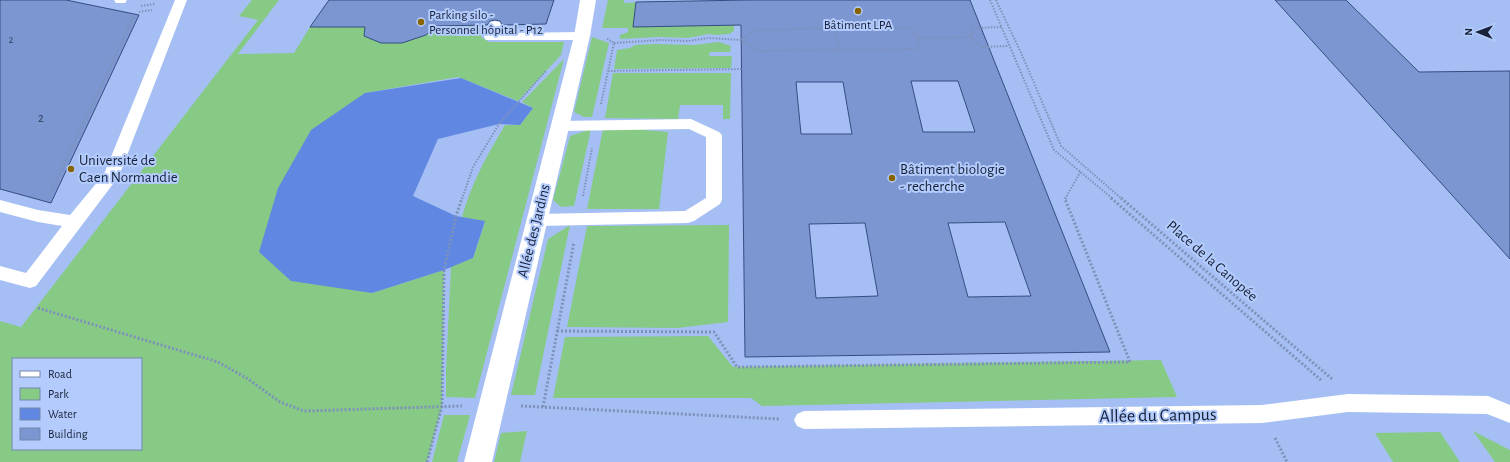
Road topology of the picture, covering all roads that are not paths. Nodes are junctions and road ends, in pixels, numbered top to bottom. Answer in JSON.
{"nodes":[{"id":1,"x":181,"y":0,"type":"edge"},
{"id":2,"x":588,"y":0,"type":"edge"},
{"id":3,"x":495,"y":25,"type":"dead end"},
{"id":4,"x":574,"y":35,"type":"junction"},
{"id":5,"x":560,"y":126,"type":"junction"},
{"id":6,"x":0,"y":206,"type":"edge"},
{"id":7,"x":537,"y":220,"type":"junction"},
{"id":8,"x":74,"y":222,"type":"junction"},
{"id":9,"x":0,"y":273,"type":"edge"},
{"id":10,"x":1510,"y":414,"type":"edge"},
{"id":11,"x":804,"y":420,"type":"road end"},
{"id":12,"x":478,"y":462,"type":"edge"}],
"edges":[{"from":1,"to":8,"type":"lane"},
{"from":2,"to":4,"type":"street","name":"Allée des Jardins"},
{"from":3,"to":4,"type":"lane"},
{"from":4,"to":5,"type":"street","name":"Allée des Jardins"},
{"from":5,"to":7,"type":"street","name":"Allée des Jardins"},
{"from":5,"to":7,"type":"lane"},
{"from":6,"to":8,"type":"lane"},
{"from":7,"to":12,"type":"street","name":"Allée des Jardins"},
{"from":8,"to":9,"type":"lane"},
{"from":10,"to":11,"type":"lane","name":"Allée du Campus"}]}
